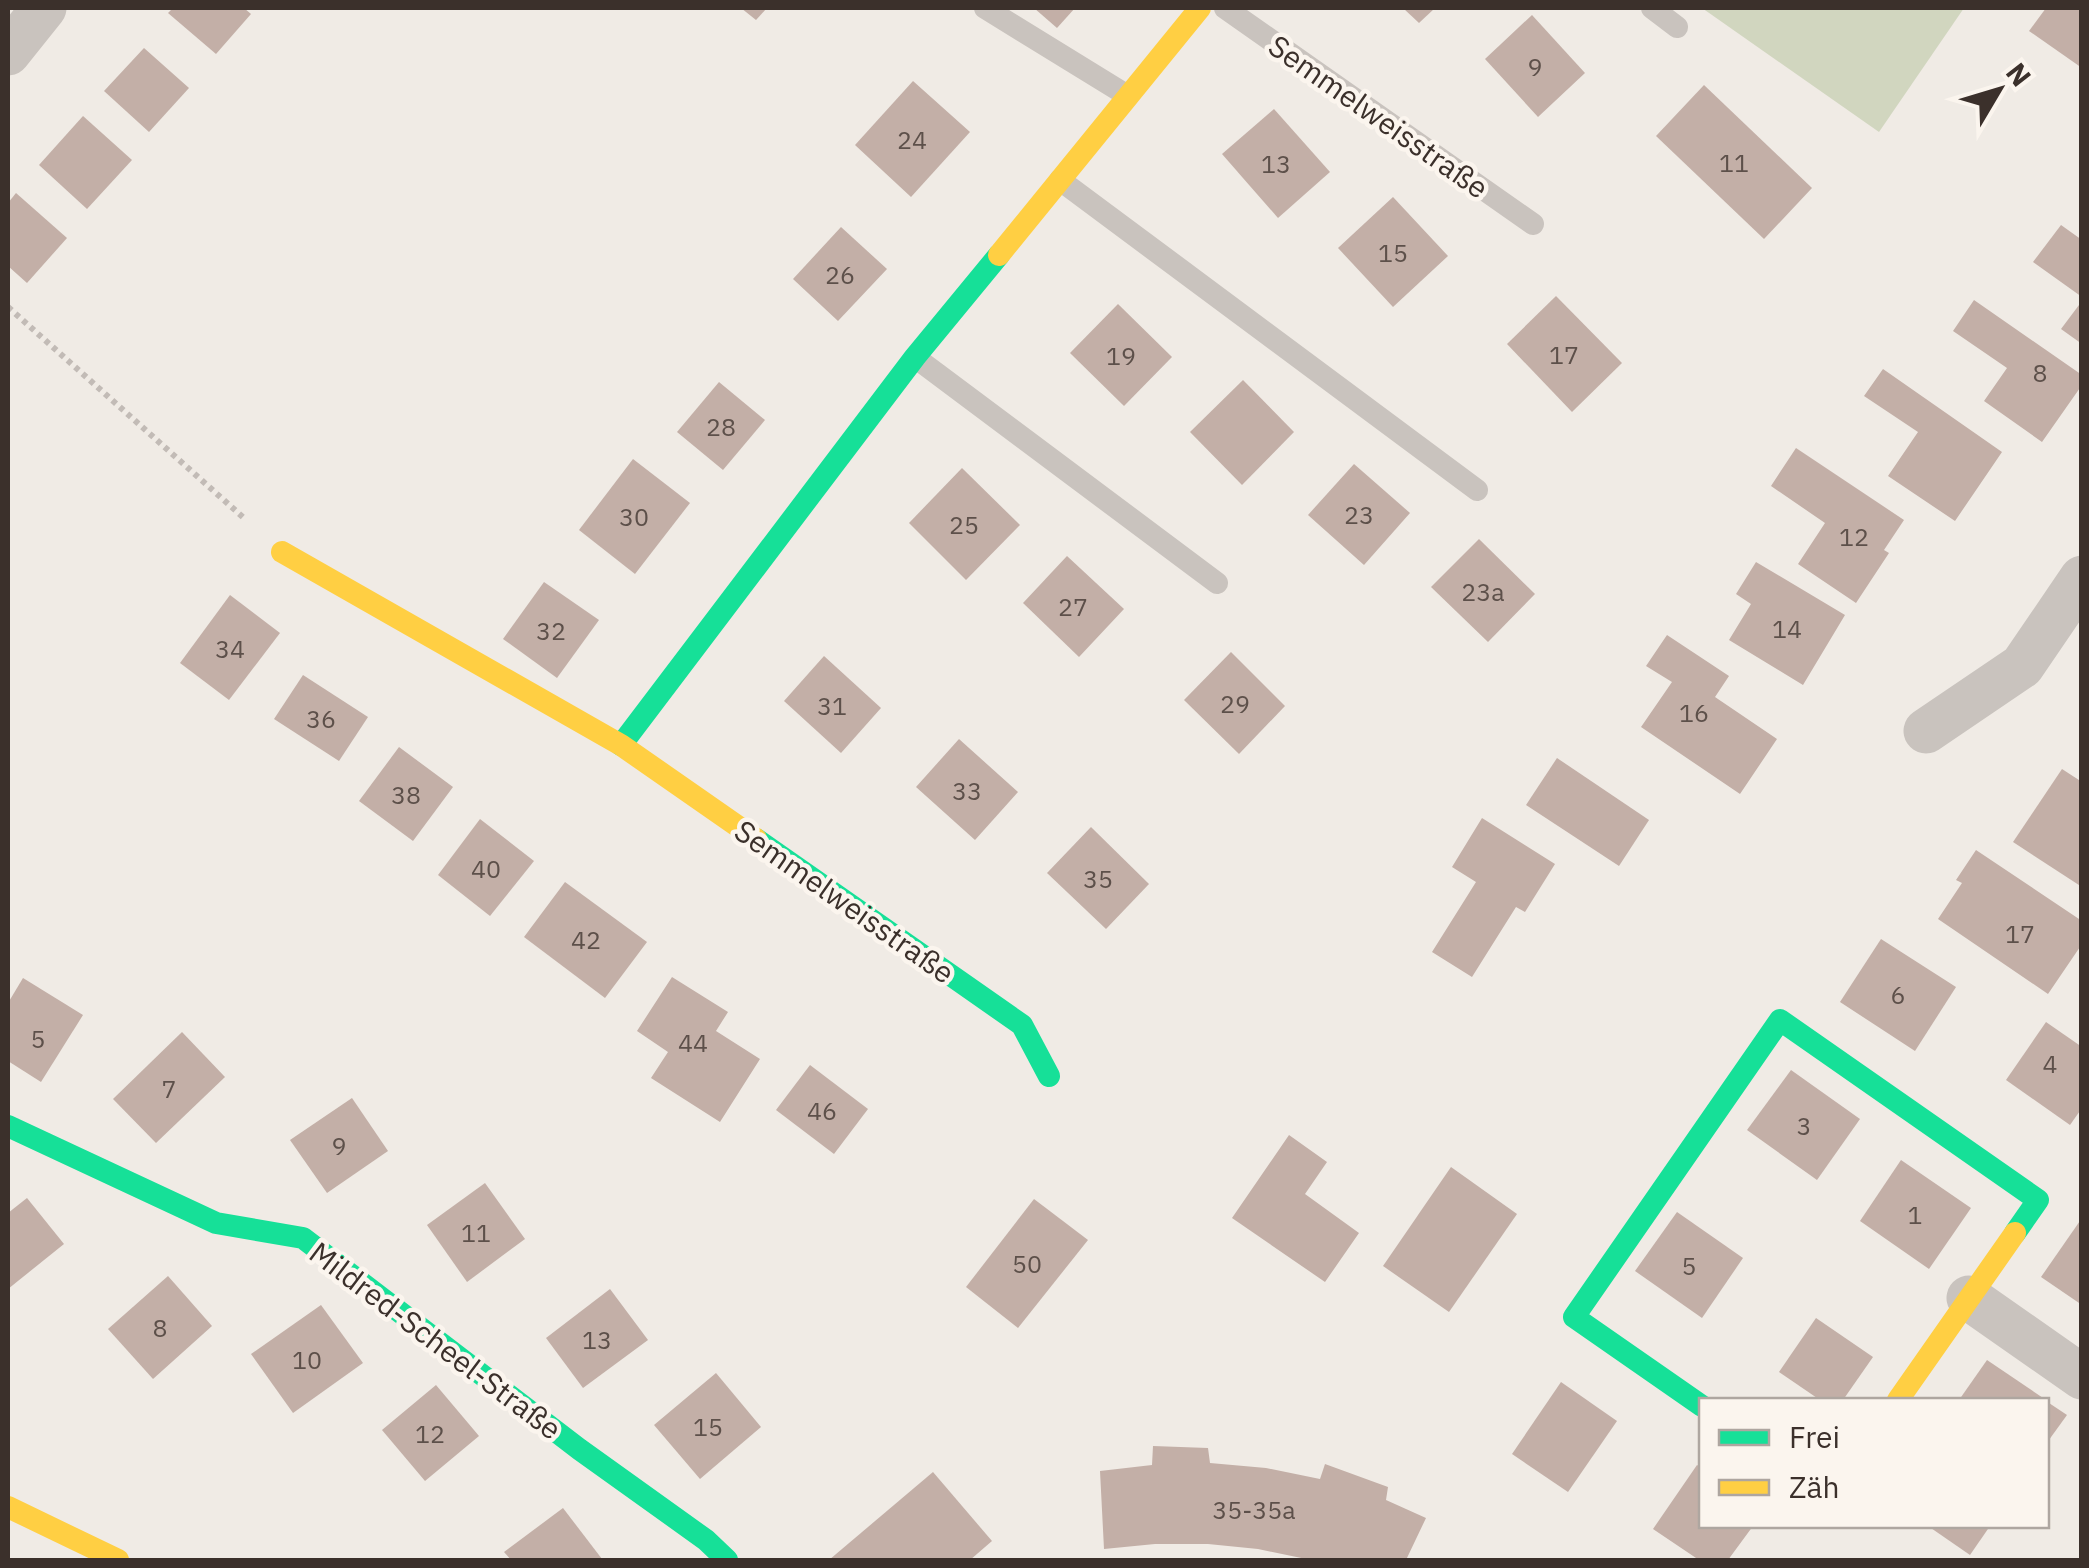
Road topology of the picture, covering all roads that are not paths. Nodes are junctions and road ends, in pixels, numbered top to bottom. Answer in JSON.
{"nodes":[{"id":1,"x":44,"y":8,"type":"edge"},
{"id":2,"x":985,"y":8,"type":"edge"},
{"id":3,"x":1200,"y":8,"type":"edge"},
{"id":4,"x":1226,"y":8,"type":"edge"},
{"id":5,"x":1652,"y":8,"type":"edge"},
{"id":6,"x":1678,"y":27,"type":"dead end"},
{"id":7,"x":8,"y":53,"type":"edge"},
{"id":8,"x":1128,"y":96,"type":"junction"},
{"id":9,"x":1060,"y":180,"type":"junction"},
{"id":10,"x":1532,"y":224,"type":"dead end"},
{"id":11,"x":915,"y":357,"type":"junction"},
{"id":12,"x":1477,"y":490,"type":"dead end"},
{"id":13,"x":282,"y":552,"type":"road end"},
{"id":14,"x":2082,"y":578,"type":"edge"},
{"id":15,"x":1217,"y":583,"type":"dead end"},
{"id":16,"x":1926,"y":730,"type":"dead end"},
{"id":17,"x":621,"y":744,"type":"junction"},
{"id":18,"x":1049,"y":1076,"type":"dead end"},
{"id":19,"x":8,"y":1126,"type":"edge"},
{"id":20,"x":1970,"y":1298,"type":"junction"},
{"id":21,"x":2082,"y":1376,"type":"edge"},
{"id":22,"x":1899,"y":1398,"type":"edge"},
{"id":23,"x":1699,"y":1404,"type":"edge"},
{"id":24,"x":8,"y":1507,"type":"edge"},
{"id":25,"x":118,"y":1560,"type":"edge"},
{"id":26,"x":728,"y":1560,"type":"edge"}],
"edges":[{"from":1,"to":7,"type":"street"},
{"from":2,"to":8,"type":"lane"},
{"from":3,"to":8,"type":"street"},
{"from":4,"to":10,"type":"lane","name":"Semmelweisstraße"},
{"from":5,"to":6,"type":"lane"},
{"from":8,"to":9,"type":"street"},
{"from":9,"to":11,"type":"street"},
{"from":9,"to":12,"type":"lane"},
{"from":11,"to":15,"type":"lane"},
{"from":11,"to":17,"type":"street"},
{"from":13,"to":17,"type":"street","name":"Semmelweisstraße"},
{"from":14,"to":16,"type":"street"},
{"from":17,"to":18,"type":"street","name":"Semmelweisstraße"},
{"from":19,"to":26,"type":"street","name":"Mildred-Scheel-Straße"},
{"from":20,"to":21,"type":"street"},
{"from":20,"to":22,"type":"street"},
{"from":20,"to":23,"type":"street"},
{"from":24,"to":25,"type":"street"}]}
